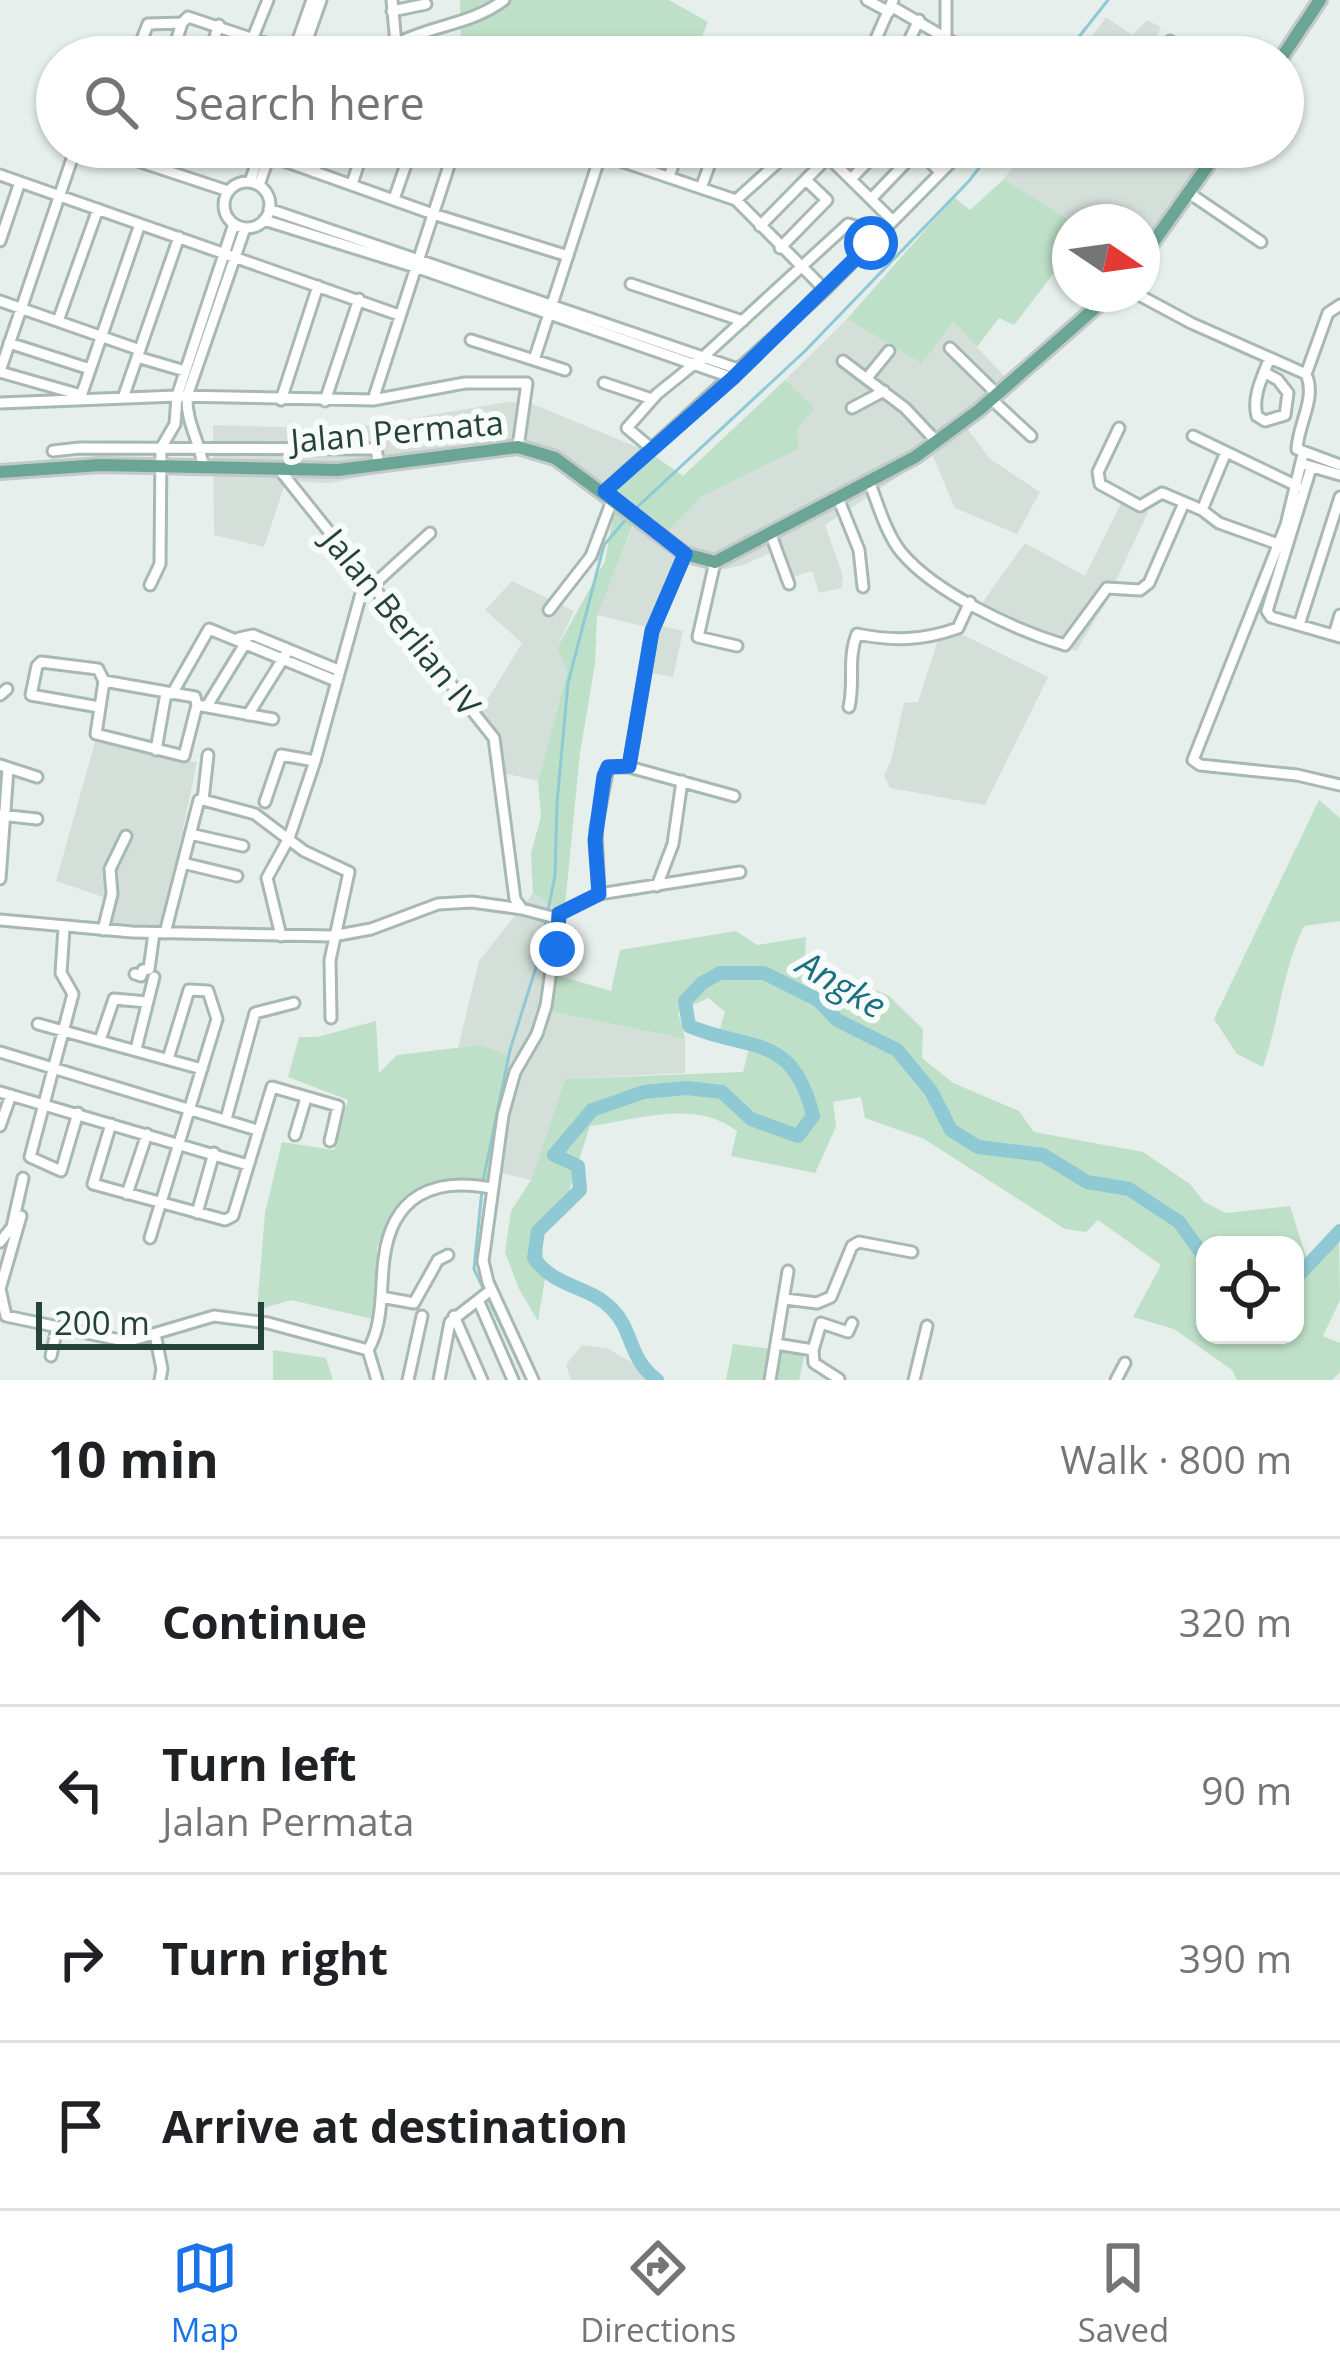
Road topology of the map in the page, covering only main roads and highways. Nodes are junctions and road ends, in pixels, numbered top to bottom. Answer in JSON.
{"nodes":[{"id":1,"x":1320,"y":0,"type":"edge"},
{"id":2,"x":1296,"y":36,"type":"edge"},
{"id":3,"x":1206,"y":168,"type":"edge"},
{"id":4,"x":1160,"y":232,"type":"edge"},
{"id":5,"x":1091,"y":312,"type":"edge"},
{"id":6,"x":0,"y":472,"type":"edge"}],
"edges":[{"from":1,"to":2,"type":"main road"},
{"from":3,"to":4,"type":"main road"},
{"from":5,"to":6,"type":"main road","name":"Jalan Permata"}]}
